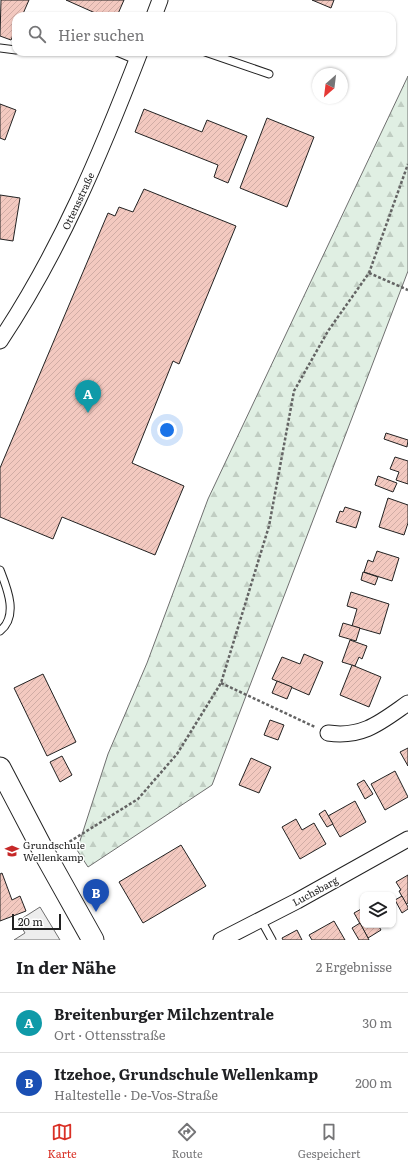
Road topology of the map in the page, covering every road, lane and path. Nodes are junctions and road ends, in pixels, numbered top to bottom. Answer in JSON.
{"nodes":[{"id":1,"x":160,"y":0,"type":"edge"},
{"id":2,"x":156,"y":12,"type":"edge"},
{"id":3,"x":0,"y":48,"type":"edge"},
{"id":4,"x":12,"y":50,"type":"edge"},
{"id":5,"x":138,"y":56,"type":"edge"},
{"id":6,"x":217,"y":56,"type":"edge"},
{"id":7,"x":269,"y":74,"type":"dead end"},
{"id":8,"x":408,"y":164,"type":"edge"},
{"id":9,"x":370,"y":273,"type":"junction"},
{"id":10,"x":408,"y":290,"type":"edge"},
{"id":11,"x":0,"y":341,"type":"edge"},
{"id":12,"x":0,"y":570,"type":"edge"},
{"id":13,"x":0,"y":631,"type":"edge"},
{"id":14,"x":221,"y":683,"type":"junction"},
{"id":15,"x":408,"y":703,"type":"edge"},
{"id":16,"x":328,"y":733,"type":"joint"},
{"id":17,"x":0,"y":768,"type":"edge"},
{"id":18,"x":408,"y":838,"type":"edge"},
{"id":19,"x":46,"y":856,"type":"junction"},
{"id":20,"x":261,"y":920,"type":"junction"},
{"id":21,"x":93,"y":940,"type":"edge"},
{"id":22,"x":221,"y":940,"type":"edge"},
{"id":23,"x":272,"y":940,"type":"edge"}],
"edges":[{"from":1,"to":2,"type":"street"},
{"from":3,"to":4,"type":"lane"},
{"from":5,"to":11,"type":"street","name":"Ottensstraße"},
{"from":6,"to":7,"type":"lane"},
{"from":8,"to":9,"type":"path"},
{"from":9,"to":10,"type":"path"},
{"from":9,"to":14,"type":"path"},
{"from":12,"to":13,"type":"lane"},
{"from":14,"to":16,"type":"path"},
{"from":14,"to":19,"type":"path"},
{"from":15,"to":16,"type":"street"},
{"from":17,"to":19,"type":"street"},
{"from":18,"to":20,"type":"street","name":"Luchsbarg"},
{"from":19,"to":21,"type":"street"},
{"from":20,"to":22,"type":"street","name":"Luchsbarg"},
{"from":20,"to":23,"type":"lane"}]}
